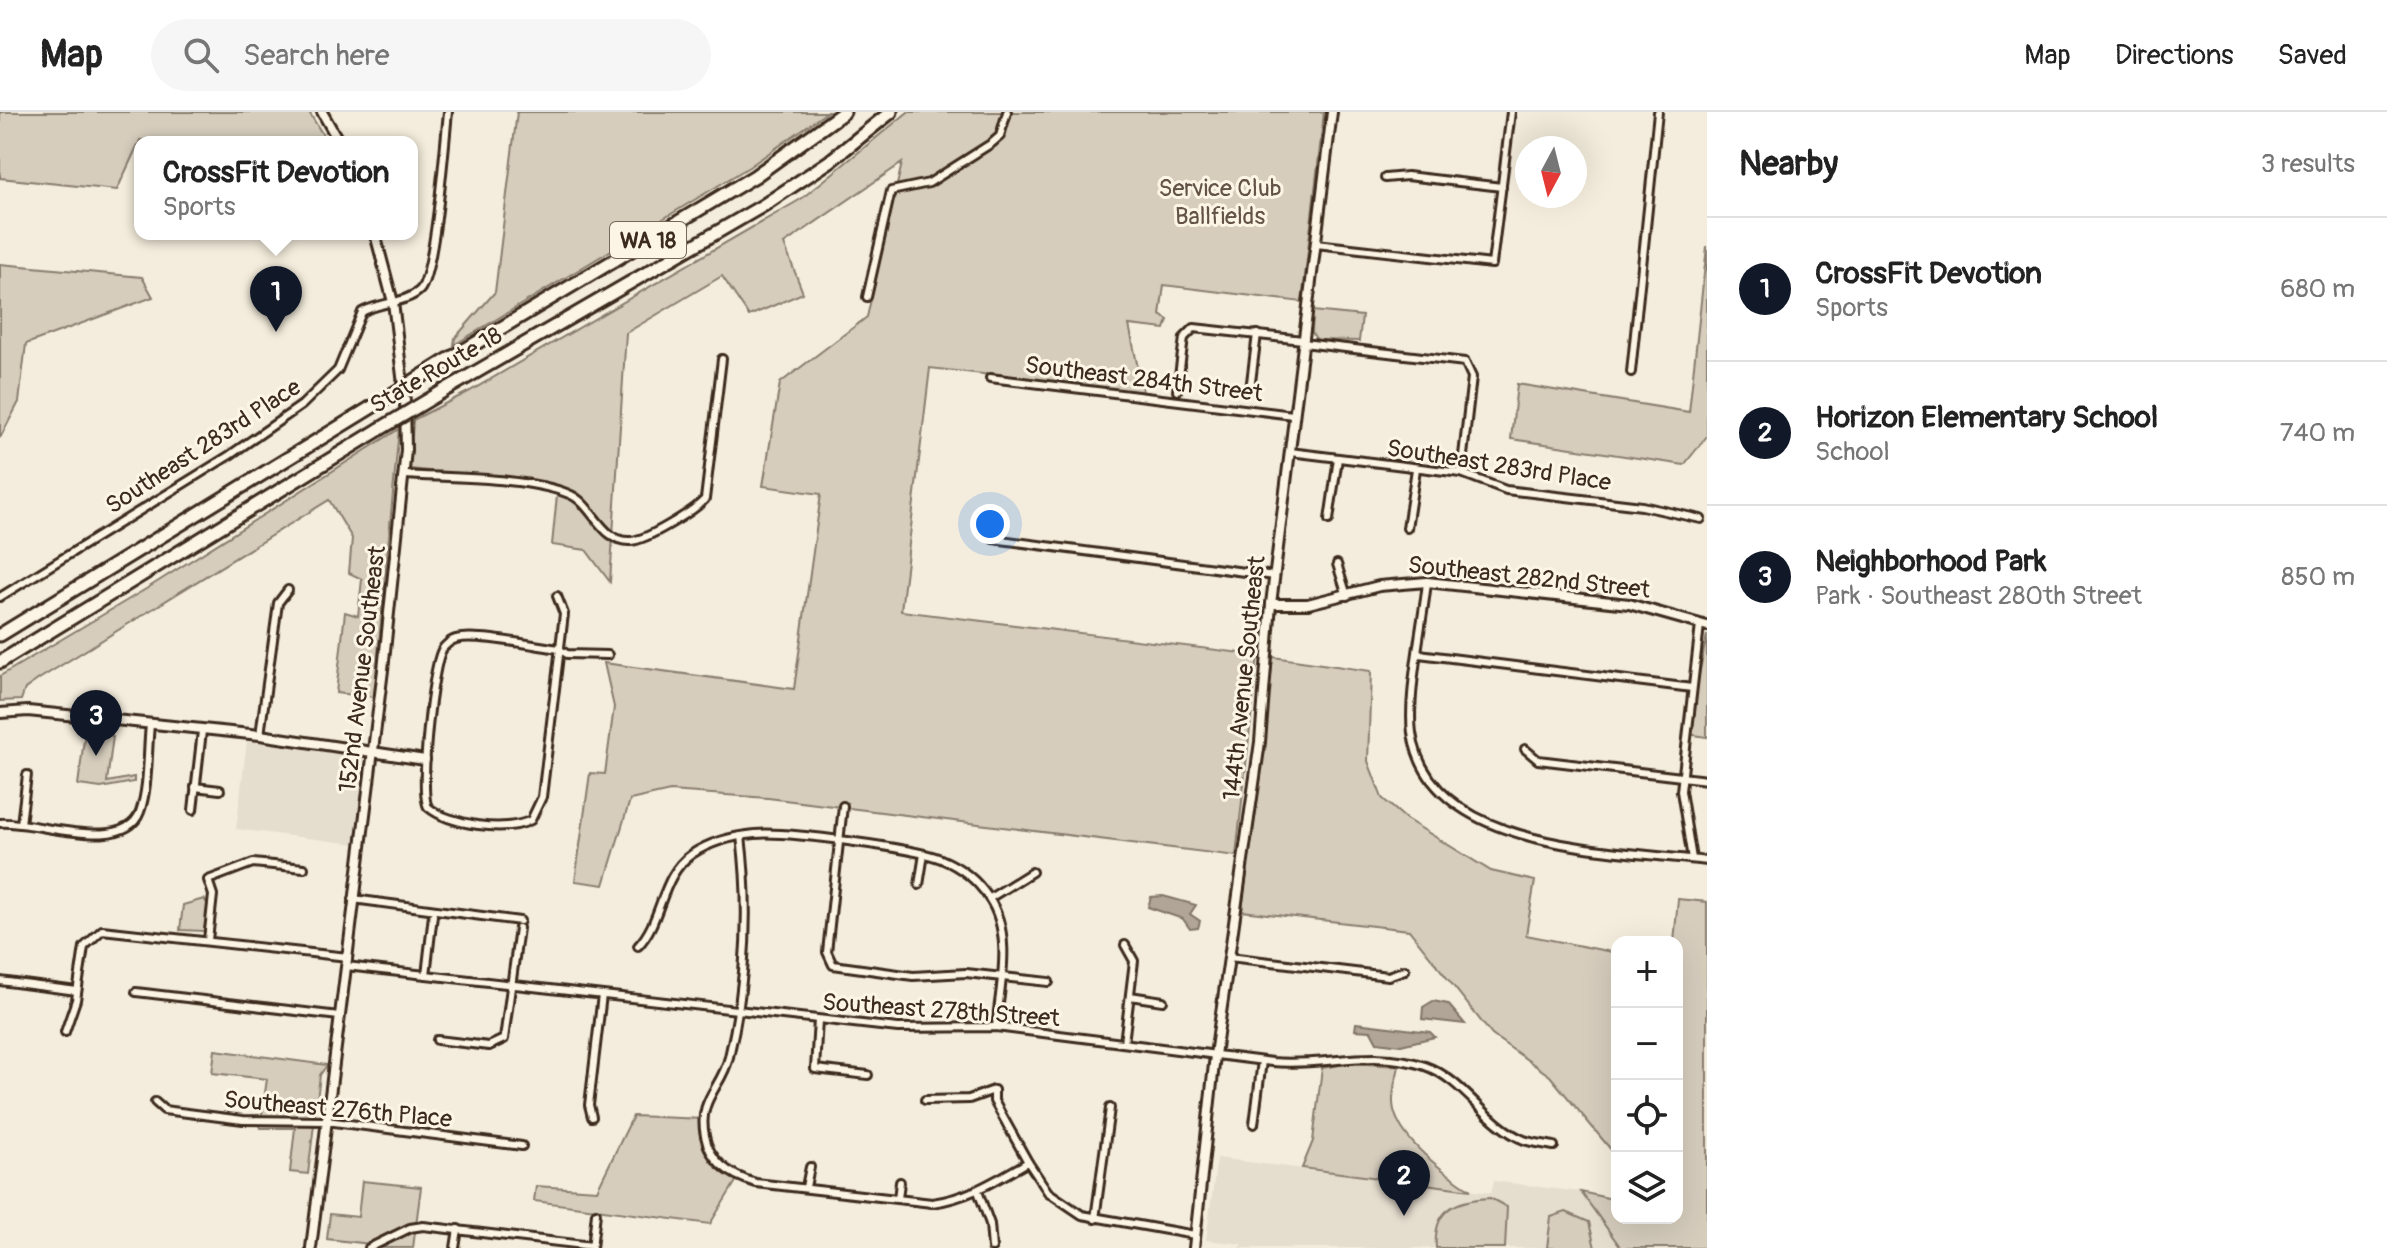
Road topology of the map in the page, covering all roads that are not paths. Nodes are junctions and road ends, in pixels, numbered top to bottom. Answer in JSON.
{"nodes":[{"id":1,"x":322,"y":112,"type":"edge"},
{"id":2,"x":448,"y":112,"type":"edge"},
{"id":3,"x":844,"y":112,"type":"edge"},
{"id":4,"x":891,"y":112,"type":"edge"},
{"id":5,"x":1007,"y":112,"type":"edge"},
{"id":6,"x":1332,"y":112,"type":"edge"},
{"id":7,"x":1511,"y":112,"type":"edge"},
{"id":8,"x":1658,"y":112,"type":"edge"},
{"id":9,"x":336,"y":136,"type":"edge"},
{"id":10,"x":1385,"y":178,"type":"dead end"},
{"id":11,"x":1502,"y":187,"type":"junction"},
{"id":12,"x":377,"y":240,"type":"edge"},
{"id":13,"x":1316,"y":244,"type":"junction"},
{"id":14,"x":867,"y":297,"type":"dead end"},
{"id":15,"x":393,"y":302,"type":"junction"},
{"id":16,"x":1257,"y":334,"type":"junction"},
{"id":17,"x":1303,"y":341,"type":"junction"},
{"id":18,"x":722,"y":359,"type":"dead end"},
{"id":19,"x":1631,"y":372,"type":"dead end"},
{"id":20,"x":990,"y":378,"type":"dead end"},
{"id":21,"x":1250,"y":390,"type":"dead end"},
{"id":22,"x":1177,"y":391,"type":"dead end"},
{"id":23,"x":1293,"y":415,"type":"junction"},
{"id":24,"x":1290,"y":452,"type":"junction"},
{"id":25,"x":1338,"y":458,"type":"junction"},
{"id":26,"x":1416,"y":469,"type":"junction"},
{"id":27,"x":1461,"y":473,"type":"junction"},
{"id":28,"x":404,"y":475,"type":"junction"},
{"id":29,"x":1701,"y":519,"type":"dead end"},
{"id":30,"x":1329,"y":520,"type":"dead end"},
{"id":31,"x":1407,"y":528,"type":"dead end"},
{"id":32,"x":993,"y":539,"type":"dead end"},
{"id":33,"x":1337,"y":564,"type":"dead end"},
{"id":34,"x":1275,"y":576,"type":"junction"},
{"id":35,"x":1427,"y":582,"type":"junction"},
{"id":36,"x":288,"y":590,"type":"dead end"},
{"id":37,"x":557,"y":596,"type":"dead end"},
{"id":38,"x":1347,"y":596,"type":"junction"},
{"id":39,"x":0,"y":597,"type":"edge"},
{"id":40,"x":1271,"y":604,"type":"junction"},
{"id":41,"x":1704,"y":626,"type":"edge"},
{"id":42,"x":0,"y":635,"type":"edge"},
{"id":43,"x":559,"y":649,"type":"junction"},
{"id":44,"x":1419,"y":654,"type":"junction"},
{"id":45,"x":608,"y":655,"type":"dead end"},
{"id":46,"x":0,"y":662,"type":"edge"},
{"id":47,"x":1692,"y":688,"type":"junction"},
{"id":48,"x":0,"y":713,"type":"edge"},
{"id":49,"x":150,"y":725,"type":"junction"},
{"id":50,"x":202,"y":731,"type":"junction"},
{"id":51,"x":260,"y":735,"type":"junction"},
{"id":52,"x":1525,"y":749,"type":"dead end"},
{"id":53,"x":373,"y":753,"type":"junction"},
{"id":54,"x":425,"y":760,"type":"junction"},
{"id":55,"x":27,"y":775,"type":"dead end"},
{"id":56,"x":1682,"y":777,"type":"junction"},
{"id":57,"x":1707,"y":780,"type":"edge"},
{"id":58,"x":195,"y":787,"type":"junction"},
{"id":59,"x":220,"y":790,"type":"dead end"},
{"id":60,"x":843,"y":806,"type":"dead end"},
{"id":61,"x":193,"y":810,"type":"dead end"},
{"id":62,"x":0,"y":823,"type":"edge"},
{"id":63,"x":21,"y":824,"type":"junction"},
{"id":64,"x":741,"y":836,"type":"junction"},
{"id":65,"x":840,"y":842,"type":"junction"},
{"id":66,"x":924,"y":854,"type":"junction"},
{"id":67,"x":1692,"y":859,"type":"junction"},
{"id":68,"x":1707,"y":861,"type":"edge"},
{"id":69,"x":304,"y":868,"type":"dead end"},
{"id":70,"x":1032,"y":872,"type":"dead end"},
{"id":71,"x":919,"y":885,"type":"dead end"},
{"id":72,"x":990,"y":898,"type":"junction"},
{"id":73,"x":353,"y":899,"type":"junction"},
{"id":74,"x":433,"y":915,"type":"dead end"},
{"id":75,"x":208,"y":940,"type":"junction"},
{"id":76,"x":1125,"y":945,"type":"dead end"},
{"id":77,"x":638,"y":946,"type":"dead end"},
{"id":78,"x":1229,"y":957,"type":"junction"},
{"id":79,"x":347,"y":962,"type":"junction"},
{"id":80,"x":1405,"y":970,"type":"dead end"},
{"id":81,"x":426,"y":975,"type":"junction"},
{"id":82,"x":1001,"y":976,"type":"junction"},
{"id":83,"x":0,"y":981,"type":"edge"},
{"id":84,"x":1049,"y":982,"type":"dead end"},
{"id":85,"x":513,"y":985,"type":"junction"},
{"id":86,"x":77,"y":991,"type":"junction"},
{"id":87,"x":136,"y":992,"type":"dead end"},
{"id":88,"x":602,"y":995,"type":"junction"},
{"id":89,"x":1130,"y":996,"type":"junction"},
{"id":90,"x":1163,"y":1001,"type":"dead end"},
{"id":91,"x":736,"y":1010,"type":"junction"},
{"id":92,"x":339,"y":1016,"type":"junction"},
{"id":93,"x":818,"y":1020,"type":"junction"},
{"id":94,"x":996,"y":1027,"type":"junction"},
{"id":95,"x":65,"y":1032,"type":"dead end"},
{"id":96,"x":437,"y":1040,"type":"dead end"},
{"id":97,"x":1124,"y":1043,"type":"junction"},
{"id":98,"x":1215,"y":1055,"type":"junction"},
{"id":99,"x":1262,"y":1061,"type":"junction"},
{"id":100,"x":868,"y":1075,"type":"dead end"},
{"id":101,"x":925,"y":1100,"type":"dead end"},
{"id":102,"x":155,"y":1102,"type":"dead end"},
{"id":103,"x":1110,"y":1108,"type":"dead end"},
{"id":104,"x":592,"y":1117,"type":"dead end"},
{"id":105,"x":326,"y":1121,"type":"junction"},
{"id":106,"x":1254,"y":1124,"type":"dead end"},
{"id":107,"x":522,"y":1146,"type":"dead end"},
{"id":108,"x":1554,"y":1146,"type":"dead end"},
{"id":109,"x":1028,"y":1162,"type":"junction"},
{"id":110,"x":810,"y":1167,"type":"dead end"},
{"id":111,"x":900,"y":1182,"type":"dead end"},
{"id":112,"x":806,"y":1187,"type":"junction"},
{"id":113,"x":978,"y":1191,"type":"junction"},
{"id":114,"x":898,"y":1199,"type":"junction"},
{"id":115,"x":596,"y":1213,"type":"dead end"},
{"id":116,"x":1095,"y":1219,"type":"junction"},
{"id":117,"x":458,"y":1229,"type":"junction"},
{"id":118,"x":1195,"y":1235,"type":"junction"},
{"id":119,"x":533,"y":1238,"type":"junction"},
{"id":120,"x":592,"y":1247,"type":"edge"},
{"id":121,"x":311,"y":1248,"type":"edge"},
{"id":122,"x":369,"y":1248,"type":"edge"},
{"id":123,"x":455,"y":1248,"type":"edge"},
{"id":124,"x":531,"y":1248,"type":"edge"},
{"id":125,"x":992,"y":1248,"type":"edge"},
{"id":126,"x":1194,"y":1248,"type":"edge"}],
"edges":[{"from":1,"to":9,"type":"street"},
{"from":2,"to":15,"type":"street"},
{"from":3,"to":42,"type":"highway","name":"State Route 18","number":"WA 18","bridge":true},
{"from":4,"to":46,"type":"highway","name":"State Route 18","number":"WA 18","bridge":true},
{"from":5,"to":14,"type":"street"},
{"from":6,"to":13,"type":"street","name":"144th Avenue Southeast"},
{"from":7,"to":11,"type":"street"},
{"from":8,"to":19,"type":"street"},
{"from":10,"to":11,"type":"street"},
{"from":11,"to":13,"type":"street"},
{"from":12,"to":15,"type":"street","name":"152nd Avenue Southeast"},
{"from":13,"to":17,"type":"street","name":"144th Avenue Southeast"},
{"from":15,"to":28,"type":"street","name":"152nd Avenue Southeast"},
{"from":15,"to":39,"type":"street","name":"Southeast 283rd Place"},
{"from":16,"to":17,"type":"street"},
{"from":16,"to":21,"type":"street"},
{"from":16,"to":22,"type":"street"},
{"from":17,"to":23,"type":"street","name":"144th Avenue Southeast"},
{"from":17,"to":27,"type":"street"},
{"from":18,"to":28,"type":"street"},
{"from":20,"to":23,"type":"street","name":"Southeast 284th Street"},
{"from":23,"to":24,"type":"street","name":"144th Avenue Southeast"},
{"from":24,"to":25,"type":"street","name":"Southeast 283rd Place"},
{"from":24,"to":34,"type":"street","name":"144th Avenue Southeast"},
{"from":25,"to":26,"type":"street","name":"Southeast 283rd Place"},
{"from":25,"to":30,"type":"street"},
{"from":26,"to":27,"type":"street","name":"Southeast 283rd Place"},
{"from":26,"to":31,"type":"street"},
{"from":27,"to":29,"type":"street","name":"Southeast 283rd Place"},
{"from":28,"to":53,"type":"street","name":"152nd Avenue Southeast"},
{"from":32,"to":34,"type":"street"},
{"from":33,"to":38,"type":"street"},
{"from":34,"to":40,"type":"street","name":"144th Avenue Southeast"},
{"from":35,"to":38,"type":"street","name":"Southeast 282nd Street"},
{"from":35,"to":41,"type":"street","name":"Southeast 282nd Street"},
{"from":35,"to":44,"type":"street"},
{"from":36,"to":51,"type":"street"},
{"from":37,"to":43,"type":"street"},
{"from":38,"to":40,"type":"street","name":"Southeast 282nd Street"},
{"from":40,"to":78,"type":"street","name":"144th Avenue Southeast"},
{"from":41,"to":47,"type":"street"},
{"from":43,"to":45,"type":"street"},
{"from":43,"to":54,"type":"street"},
{"from":43,"to":54,"type":"street"},
{"from":44,"to":47,"type":"street"},
{"from":44,"to":67,"type":"street"},
{"from":47,"to":56,"type":"street"},
{"from":48,"to":49,"type":"street"},
{"from":49,"to":50,"type":"street"},
{"from":49,"to":63,"type":"street"},
{"from":50,"to":51,"type":"street"},
{"from":50,"to":58,"type":"street"},
{"from":51,"to":53,"type":"street"},
{"from":52,"to":56,"type":"street"},
{"from":53,"to":54,"type":"street"},
{"from":53,"to":73,"type":"street","name":"152nd Avenue Southeast"},
{"from":55,"to":63,"type":"street"},
{"from":56,"to":57,"type":"street"},
{"from":56,"to":67,"type":"street"},
{"from":58,"to":59,"type":"street"},
{"from":58,"to":61,"type":"street"},
{"from":60,"to":65,"type":"street"},
{"from":62,"to":63,"type":"street"},
{"from":64,"to":65,"type":"street"},
{"from":64,"to":77,"type":"street"},
{"from":64,"to":91,"type":"street"},
{"from":65,"to":66,"type":"street"},
{"from":65,"to":82,"type":"street"},
{"from":66,"to":71,"type":"street"},
{"from":66,"to":72,"type":"street"},
{"from":67,"to":68,"type":"street"},
{"from":69,"to":75,"type":"street"},
{"from":70,"to":72,"type":"street"},
{"from":72,"to":82,"type":"street"},
{"from":73,"to":79,"type":"street","name":"152nd Avenue Southeast"},
{"from":73,"to":85,"type":"street"},
{"from":74,"to":81,"type":"street"},
{"from":75,"to":79,"type":"street","name":"Southeast 278th Street"},
{"from":75,"to":86,"type":"street","name":"Southeast 278th Street"},
{"from":76,"to":89,"type":"street"},
{"from":78,"to":80,"type":"street"},
{"from":78,"to":98,"type":"street","name":"144th Avenue Southeast"},
{"from":79,"to":81,"type":"street","name":"Southeast 278th Street"},
{"from":79,"to":92,"type":"street","name":"152nd Avenue Southeast"},
{"from":81,"to":85,"type":"street","name":"Southeast 278th Street"},
{"from":82,"to":84,"type":"street"},
{"from":82,"to":94,"type":"street"},
{"from":83,"to":86,"type":"street"},
{"from":85,"to":88,"type":"street","name":"Southeast 278th Street"},
{"from":85,"to":96,"type":"street"},
{"from":86,"to":95,"type":"street"},
{"from":87,"to":92,"type":"street"},
{"from":88,"to":91,"type":"street","name":"Southeast 278th Street"},
{"from":88,"to":104,"type":"street"},
{"from":89,"to":90,"type":"street"},
{"from":89,"to":97,"type":"street"},
{"from":91,"to":93,"type":"street","name":"Southeast 278th Street"},
{"from":91,"to":112,"type":"street"},
{"from":92,"to":105,"type":"street","name":"152nd Avenue Southeast"},
{"from":93,"to":94,"type":"street","name":"Southeast 278th Street"},
{"from":93,"to":100,"type":"street"},
{"from":94,"to":97,"type":"street","name":"Southeast 278th Street"},
{"from":97,"to":98,"type":"street","name":"Southeast 278th Street"},
{"from":98,"to":99,"type":"street","name":"Southeast 278th Street"},
{"from":98,"to":118,"type":"street","name":"144th Avenue Southeast"},
{"from":99,"to":106,"type":"street"},
{"from":99,"to":108,"type":"street","name":"Southeast 278th Street"},
{"from":101,"to":109,"type":"street"},
{"from":102,"to":105,"type":"street","name":"Southeast 276th Place"},
{"from":103,"to":116,"type":"street"},
{"from":105,"to":107,"type":"street","name":"Southeast 276th Place"},
{"from":105,"to":121,"type":"street","name":"152nd Avenue Southeast"},
{"from":109,"to":113,"type":"street"},
{"from":109,"to":116,"type":"street"},
{"from":110,"to":112,"type":"street"},
{"from":111,"to":114,"type":"street"},
{"from":112,"to":114,"type":"street"},
{"from":113,"to":114,"type":"street"},
{"from":113,"to":125,"type":"street"},
{"from":115,"to":120,"type":"street"},
{"from":116,"to":118,"type":"street"},
{"from":117,"to":119,"type":"street"},
{"from":117,"to":122,"type":"street"},
{"from":117,"to":123,"type":"street"},
{"from":118,"to":126,"type":"street","name":"144th Avenue Southeast"},
{"from":119,"to":120,"type":"street"},
{"from":119,"to":124,"type":"street"}]}
